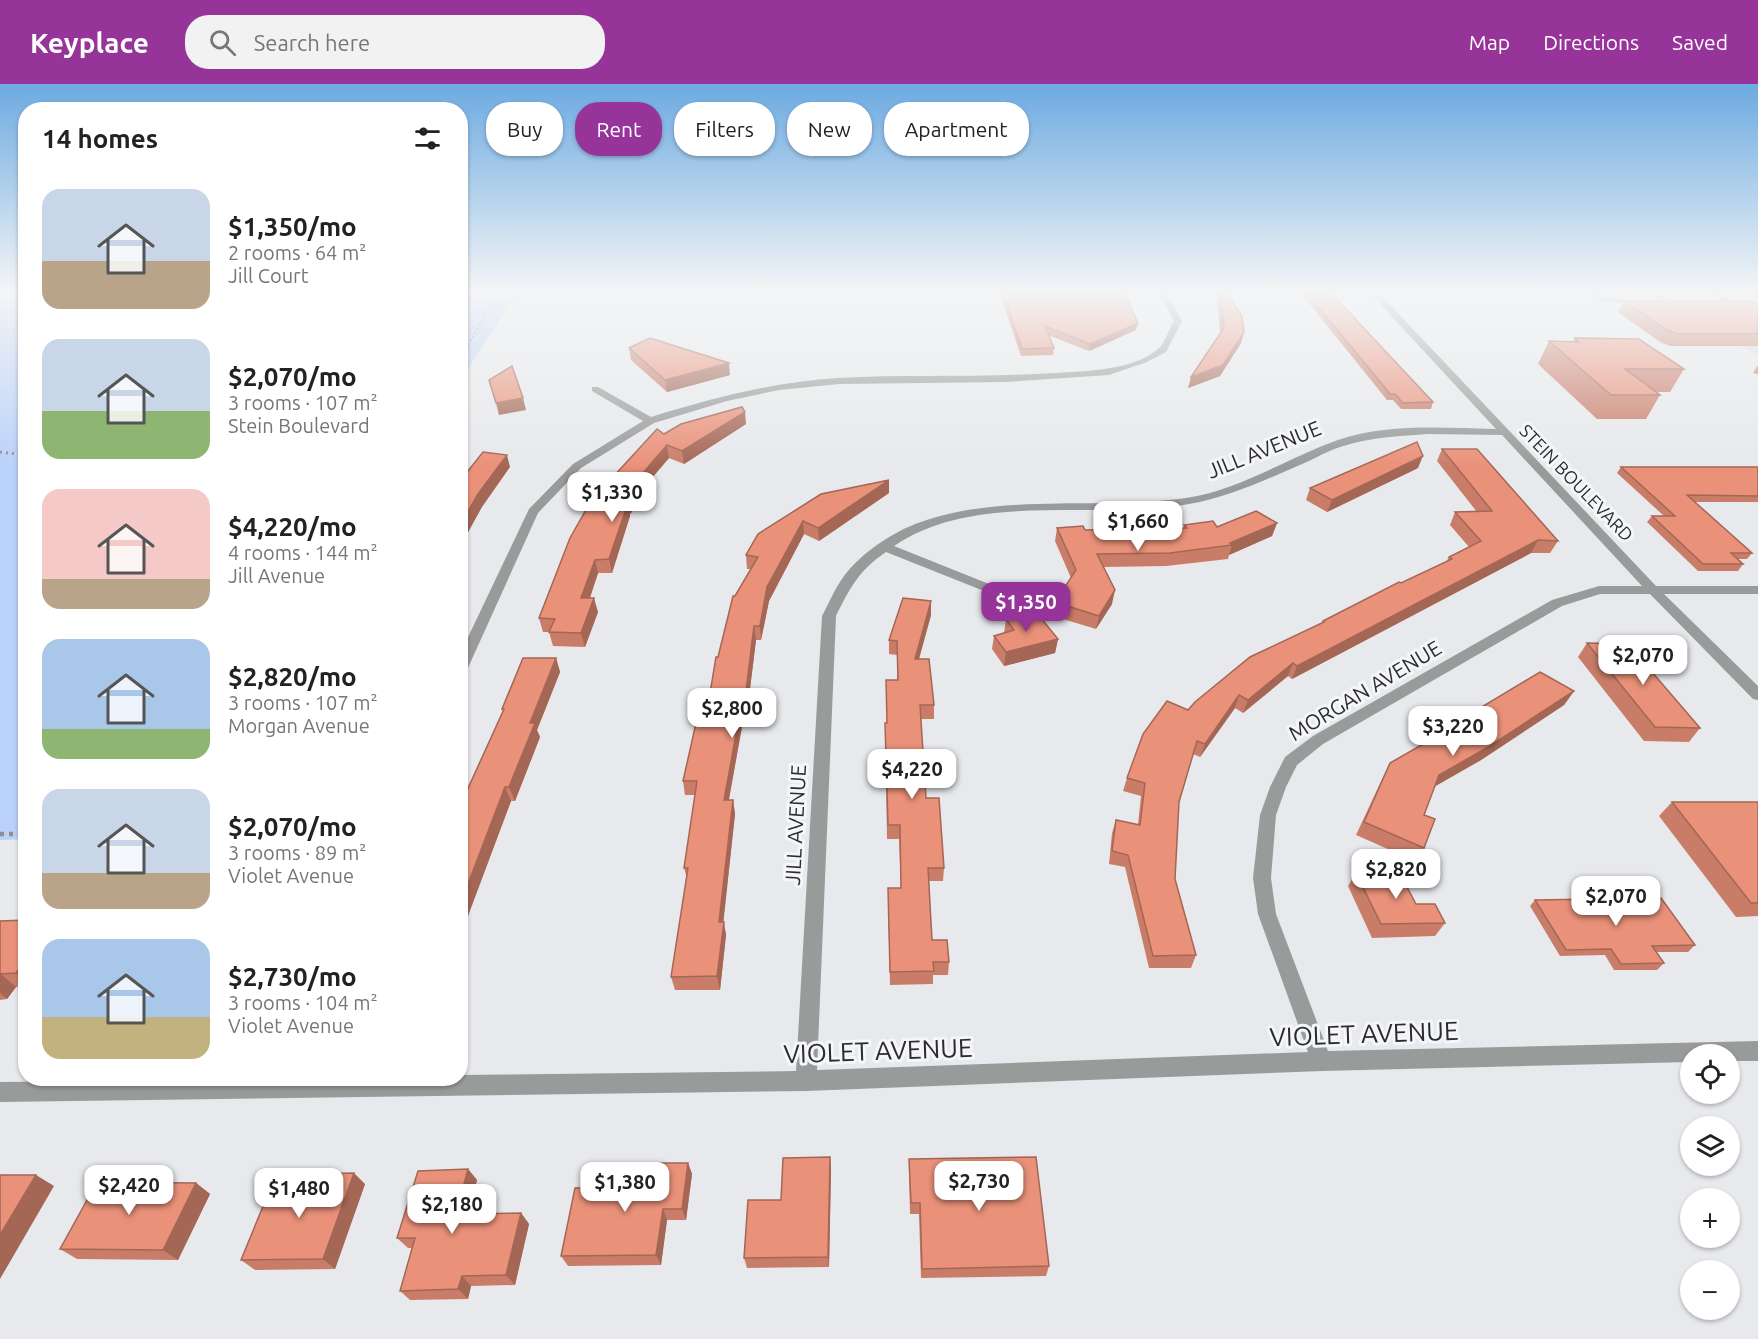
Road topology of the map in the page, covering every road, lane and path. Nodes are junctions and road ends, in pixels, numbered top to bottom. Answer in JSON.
{"nodes":[{"id":1,"x":1163,"y":350,"type":"edge"},
{"id":2,"x":1426,"y":350,"type":"edge"},
{"id":3,"x":595,"y":388,"type":"dead end"},
{"id":4,"x":650,"y":421,"type":"junction"},
{"id":5,"x":1503,"y":432,"type":"junction"},
{"id":6,"x":0,"y":452,"type":"edge"},
{"id":7,"x":18,"y":454,"type":"edge"},
{"id":8,"x":885,"y":547,"type":"junction"},
{"id":9,"x":984,"y":587,"type":"dead end"},
{"id":10,"x":1651,"y":588,"type":"junction"},
{"id":11,"x":1758,"y":590,"type":"edge"},
{"id":12,"x":468,"y":653,"type":"edge"},
{"id":13,"x":1758,"y":695,"type":"edge"},
{"id":14,"x":0,"y":834,"type":"edge"},
{"id":15,"x":18,"y":834,"type":"edge"},
{"id":16,"x":1758,"y":1051,"type":"edge"},
{"id":17,"x":1322,"y":1061,"type":"junction"},
{"id":18,"x":807,"y":1081,"type":"junction"},
{"id":19,"x":468,"y":1082,"type":"edge"},
{"id":20,"x":181,"y":1086,"type":"edge"},
{"id":21,"x":0,"y":1092,"type":"edge"}],
"edges":[{"from":1,"to":4,"type":"street"},
{"from":2,"to":5,"type":"street","name":"STEIN BOULEVARD"},
{"from":3,"to":4,"type":"street"},
{"from":4,"to":12,"type":"street"},
{"from":5,"to":8,"type":"street","name":"JILL AVENUE"},
{"from":5,"to":10,"type":"street","name":"STEIN BOULEVARD"},
{"from":6,"to":7,"type":"path"},
{"from":8,"to":9,"type":"street"},
{"from":8,"to":18,"type":"street","name":"JILL AVENUE"},
{"from":10,"to":11,"type":"street","name":"MORGAN AVENUE"},
{"from":10,"to":13,"type":"street","name":"STEIN BOULEVARD"},
{"from":10,"to":17,"type":"street","name":"MORGAN AVENUE"},
{"from":14,"to":15,"type":"path"},
{"from":16,"to":17,"type":"street","name":"VIOLET AVENUE"},
{"from":17,"to":18,"type":"street","name":"VIOLET AVENUE"},
{"from":18,"to":19,"type":"street","name":"VIOLET AVENUE"},
{"from":20,"to":21,"type":"street","name":"VIOLET AVENUE"}]}
